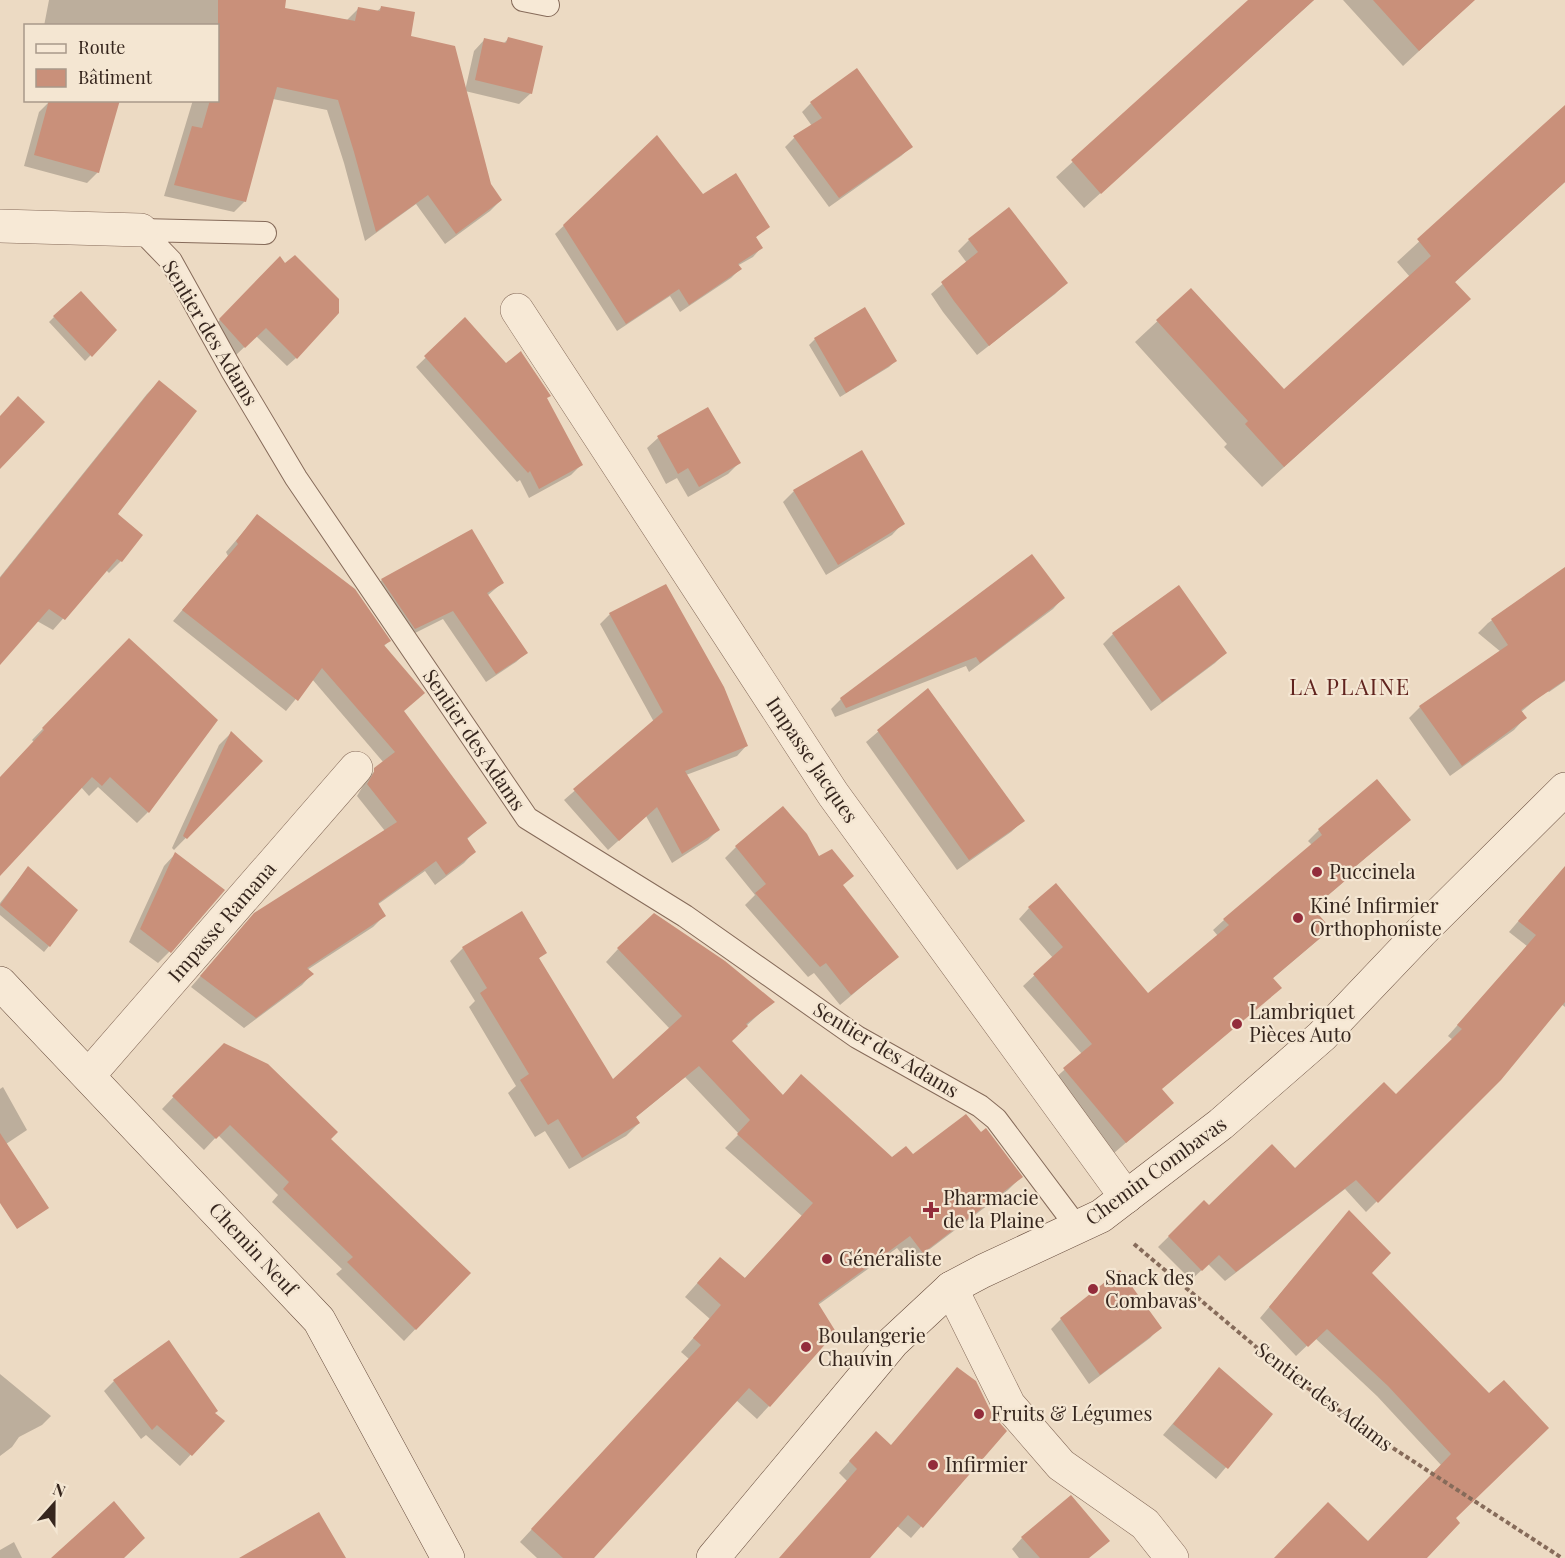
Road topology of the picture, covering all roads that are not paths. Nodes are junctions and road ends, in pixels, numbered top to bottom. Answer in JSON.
{"nodes":[{"id":1,"x":523,"y":0,"type":"edge"},
{"id":2,"x":548,"y":5,"type":"dead end"},
{"id":3,"x":0,"y":226,"type":"edge"},
{"id":4,"x":141,"y":230,"type":"junction"},
{"id":5,"x":265,"y":233,"type":"dead end"},
{"id":6,"x":517,"y":310,"type":"dead end"},
{"id":7,"x":356,"y":768,"type":"dead end"},
{"id":8,"x":1565,"y":789,"type":"edge"},
{"id":9,"x":0,"y":983,"type":"edge"},
{"id":10,"x":89,"y":1076,"type":"junction"},
{"id":11,"x":1102,"y":1214,"type":"junction"},
{"id":12,"x":951,"y":1288,"type":"junction"},
{"id":13,"x":448,"y":1558,"type":"edge"},
{"id":14,"x":713,"y":1558,"type":"edge"},
{"id":15,"x":1172,"y":1558,"type":"edge"}],
"edges":[{"from":1,"to":2,"type":"lane"},
{"from":3,"to":4,"type":"street"},
{"from":4,"to":5,"type":"lane"},
{"from":4,"to":11,"type":"lane","name":"Sentier des Adams"},
{"from":6,"to":11,"type":"street","name":"Impasse Jacques"},
{"from":7,"to":10,"type":"street","name":"Impasse Ramana"},
{"from":8,"to":11,"type":"street","name":"Chemin Combavas"},
{"from":9,"to":10,"type":"street","name":"Chemin Neuf"},
{"from":10,"to":13,"type":"street","name":"Chemin Neuf"},
{"from":11,"to":12,"type":"street","name":"Chemin Combavas"},
{"from":12,"to":14,"type":"street","name":"Chemin Combavas"},
{"from":12,"to":15,"type":"street"}]}
